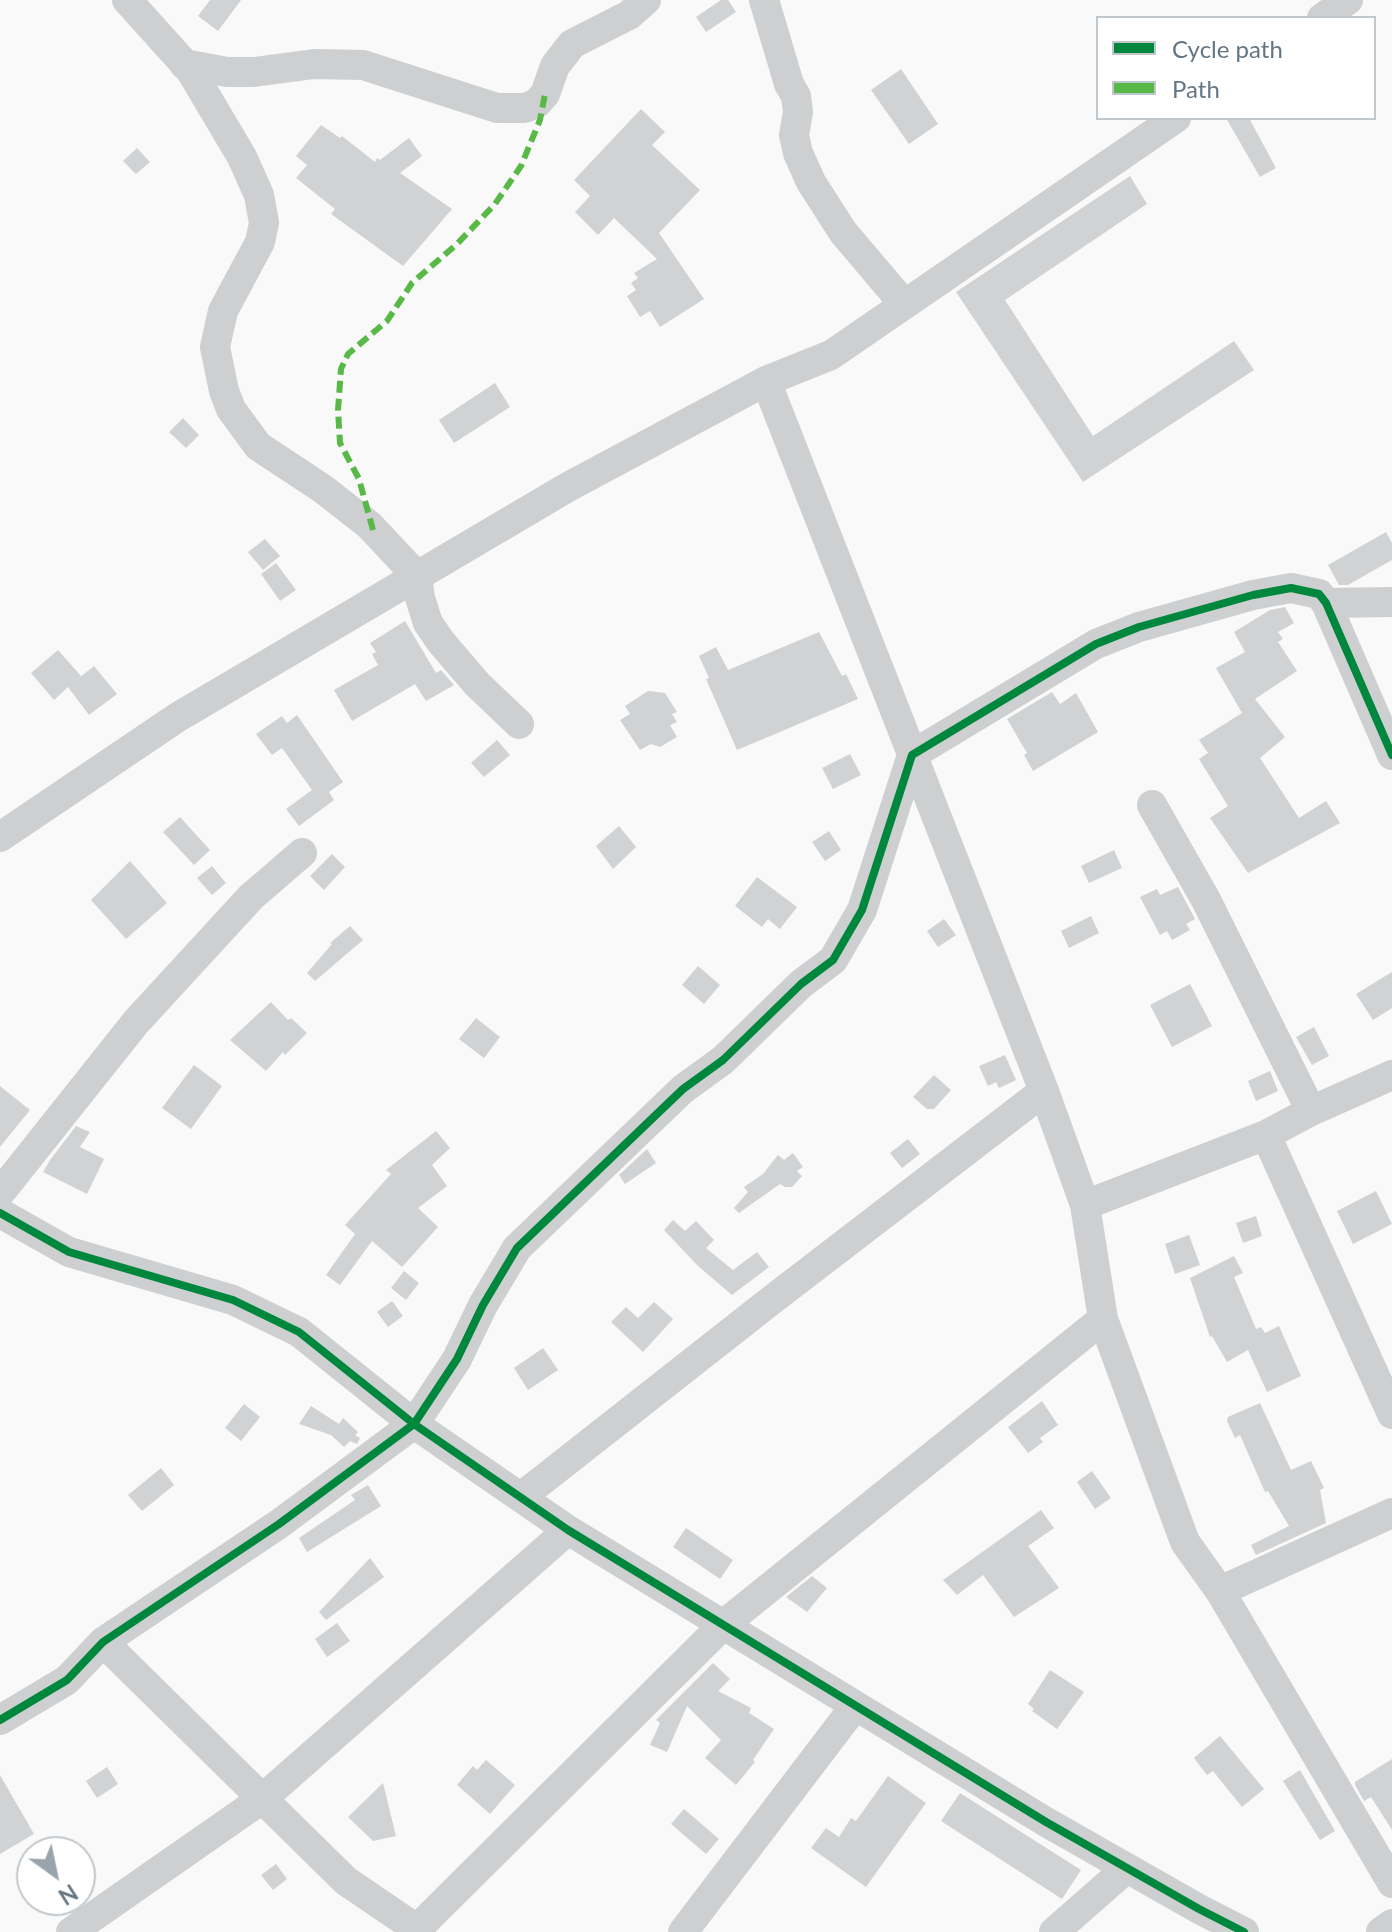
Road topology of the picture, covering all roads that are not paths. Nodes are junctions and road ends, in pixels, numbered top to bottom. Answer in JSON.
{"nodes":[{"id":1,"x":127,"y":0,"type":"edge"},
{"id":2,"x":646,"y":0,"type":"edge"},
{"id":3,"x":764,"y":0,"type":"edge"},
{"id":4,"x":1348,"y":0,"type":"edge"},
{"id":5,"x":1325,"y":16,"type":"edge"},
{"id":6,"x":184,"y":64,"type":"junction"},
{"id":7,"x":1173,"y":120,"type":"edge"},
{"id":8,"x":904,"y":304,"type":"junction"},
{"id":9,"x":766,"y":381,"type":"junction"},
{"id":10,"x":417,"y":576,"type":"junction"},
{"id":11,"x":1392,"y":602,"type":"edge"},
{"id":12,"x":1326,"y":603,"type":"junction"},
{"id":13,"x":519,"y":724,"type":"dead end"},
{"id":14,"x":912,"y":755,"type":"junction"},
{"id":15,"x":1392,"y":755,"type":"edge"},
{"id":16,"x":1152,"y":805,"type":"dead end"},
{"id":17,"x":0,"y":837,"type":"edge"},
{"id":18,"x":302,"y":853,"type":"dead end"},
{"id":19,"x":1392,"y":1075,"type":"edge"},
{"id":20,"x":1044,"y":1091,"type":"junction"},
{"id":21,"x":1311,"y":1111,"type":"junction"},
{"id":22,"x":1266,"y":1135,"type":"junction"},
{"id":23,"x":0,"y":1193,"type":"edge"},
{"id":24,"x":1085,"y":1205,"type":"junction"},
{"id":25,"x":0,"y":1213,"type":"edge"},
{"id":26,"x":1103,"y":1319,"type":"junction"},
{"id":27,"x":1392,"y":1414,"type":"edge"},
{"id":28,"x":414,"y":1424,"type":"junction"},
{"id":29,"x":521,"y":1497,"type":"junction"},
{"id":30,"x":1392,"y":1513,"type":"edge"},
{"id":31,"x":568,"y":1530,"type":"junction"},
{"id":32,"x":1220,"y":1591,"type":"junction"},
{"id":33,"x":723,"y":1625,"type":"junction"},
{"id":34,"x":103,"y":1642,"type":"junction"},
{"id":35,"x":855,"y":1706,"type":"junction"},
{"id":36,"x":0,"y":1720,"type":"edge"},
{"id":37,"x":262,"y":1799,"type":"junction"},
{"id":38,"x":1127,"y":1868,"type":"junction"},
{"id":39,"x":1392,"y":1883,"type":"edge"},
{"id":40,"x":1392,"y":1924,"type":"edge"},
{"id":41,"x":417,"y":1931,"type":"edge"},
{"id":42,"x":71,"y":1932,"type":"edge"},
{"id":43,"x":683,"y":1932,"type":"edge"},
{"id":44,"x":1054,"y":1932,"type":"edge"},
{"id":45,"x":1244,"y":1932,"type":"edge"},
{"id":46,"x":1381,"y":1932,"type":"edge"}],
"edges":[{"from":1,"to":6,"type":"street"},
{"from":2,"to":6,"type":"street"},
{"from":3,"to":8,"type":"street"},
{"from":4,"to":5,"type":"street"},
{"from":6,"to":10,"type":"street"},
{"from":7,"to":8,"type":"street"},
{"from":8,"to":9,"type":"street"},
{"from":9,"to":10,"type":"street"},
{"from":9,"to":14,"type":"street"},
{"from":10,"to":13,"type":"street"},
{"from":10,"to":17,"type":"street"},
{"from":11,"to":12,"type":"street"},
{"from":12,"to":14,"type":"street"},
{"from":12,"to":15,"type":"street"},
{"from":14,"to":20,"type":"street"},
{"from":14,"to":28,"type":"street"},
{"from":16,"to":21,"type":"street"},
{"from":18,"to":23,"type":"street"},
{"from":19,"to":21,"type":"street"},
{"from":20,"to":24,"type":"street"},
{"from":20,"to":29,"type":"street"},
{"from":21,"to":22,"type":"street"},
{"from":22,"to":24,"type":"street"},
{"from":22,"to":27,"type":"street"},
{"from":24,"to":26,"type":"street"},
{"from":25,"to":28,"type":"street"},
{"from":26,"to":32,"type":"street"},
{"from":26,"to":33,"type":"street"},
{"from":28,"to":29,"type":"street"},
{"from":28,"to":34,"type":"street"},
{"from":29,"to":31,"type":"street"},
{"from":30,"to":32,"type":"street"},
{"from":31,"to":33,"type":"street"},
{"from":31,"to":37,"type":"street"},
{"from":32,"to":39,"type":"street"},
{"from":33,"to":35,"type":"street"},
{"from":33,"to":41,"type":"street"},
{"from":34,"to":36,"type":"street"},
{"from":34,"to":37,"type":"street"},
{"from":35,"to":38,"type":"street"},
{"from":35,"to":43,"type":"street"},
{"from":37,"to":41,"type":"street"},
{"from":37,"to":42,"type":"street"},
{"from":38,"to":44,"type":"street"},
{"from":38,"to":45,"type":"street"},
{"from":40,"to":46,"type":"street"}]}
